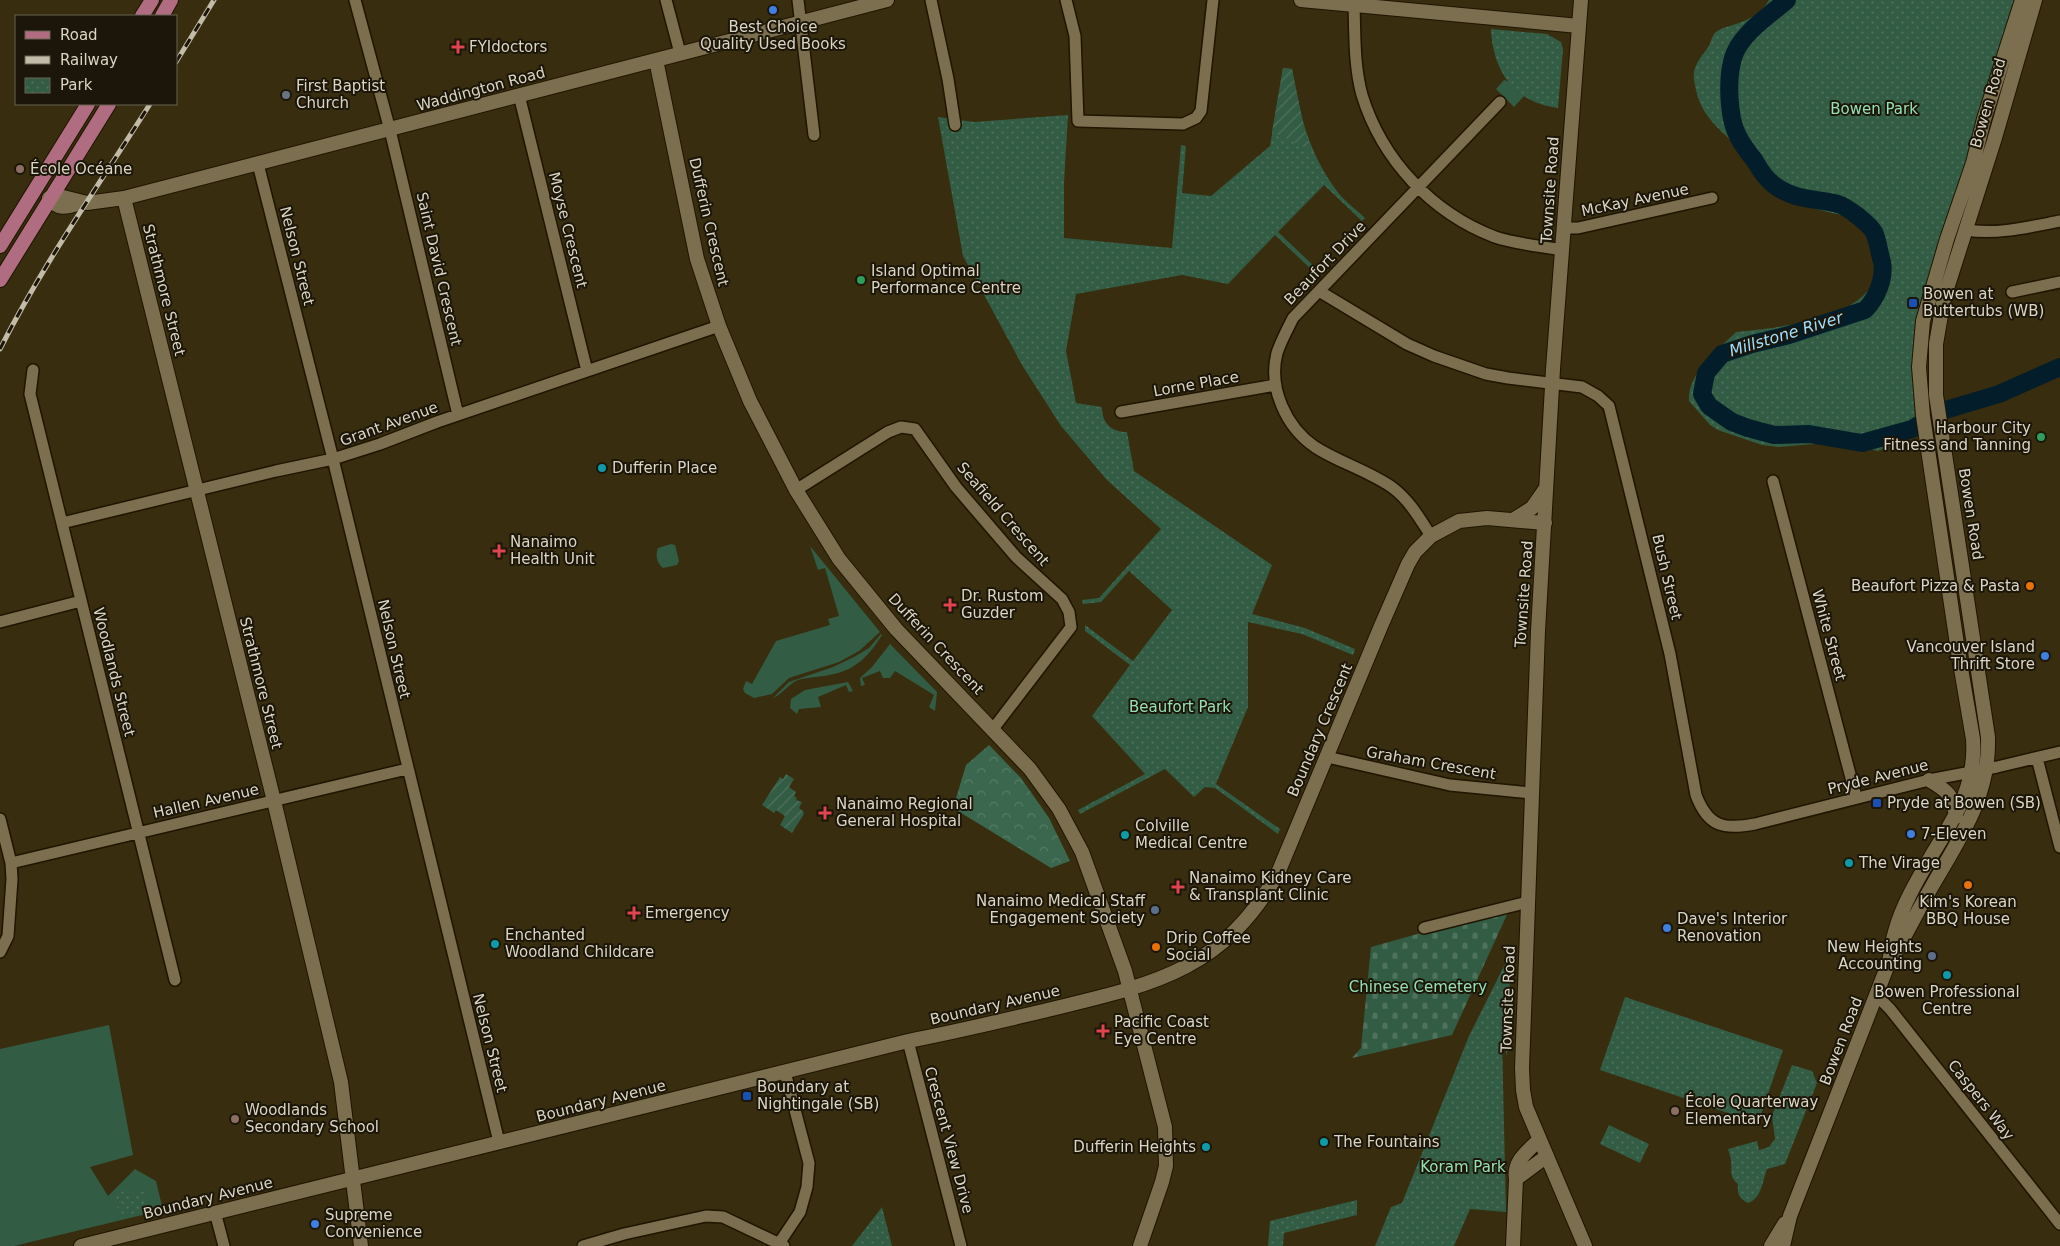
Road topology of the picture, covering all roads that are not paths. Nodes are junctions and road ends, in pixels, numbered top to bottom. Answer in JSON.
{"nodes":[{"id":1,"x":152,"y":0,"type":"edge"},
{"id":2,"x":171,"y":0,"type":"edge"},
{"id":3,"x":355,"y":0,"type":"edge"},
{"id":4,"x":666,"y":0,"type":"edge"},
{"id":5,"x":798,"y":0,"type":"edge"},
{"id":6,"x":887,"y":0,"type":"edge"},
{"id":7,"x":931,"y":0,"type":"edge"},
{"id":8,"x":1066,"y":0,"type":"edge"},
{"id":9,"x":1213,"y":0,"type":"edge"},
{"id":10,"x":1301,"y":0,"type":"edge"},
{"id":11,"x":1581,"y":0,"type":"edge"},
{"id":12,"x":2022,"y":0,"type":"edge"},
{"id":13,"x":2035,"y":0,"type":"edge"},
{"id":14,"x":1354,"y":4,"type":"junction"},
{"id":15,"x":143,"y":15,"type":"edge"},
{"id":16,"x":163,"y":15,"type":"edge"},
{"id":17,"x":801,"y":22,"type":"junction"},
{"id":18,"x":1579,"y":26,"type":"junction"},
{"id":19,"x":680,"y":53,"type":"junction"},
{"id":20,"x":656,"y":60,"type":"junction"},
{"id":21,"x":519,"y":95,"type":"junction"},
{"id":22,"x":1500,"y":102,"type":"dead end"},
{"id":23,"x":108,"y":105,"type":"edge"},
{"id":24,"x":86,"y":107,"type":"edge"},
{"id":25,"x":955,"y":125,"type":"dead end"},
{"id":26,"x":390,"y":130,"type":"junction"},
{"id":27,"x":814,"y":136,"type":"dead end"},
{"id":28,"x":258,"y":164,"type":"junction"},
{"id":29,"x":1418,"y":188,"type":"junction"},
{"id":30,"x":49,"y":198,"type":"junction"},
{"id":31,"x":124,"y":198,"type":"junction"},
{"id":32,"x":1712,"y":198,"type":"dead end"},
{"id":33,"x":2060,"y":221,"type":"edge"},
{"id":34,"x":1564,"y":228,"type":"junction"},
{"id":35,"x":1966,"y":230,"type":"junction"},
{"id":36,"x":0,"y":246,"type":"edge"},
{"id":37,"x":1562,"y":250,"type":"junction"},
{"id":38,"x":0,"y":261,"type":"edge"},
{"id":39,"x":0,"y":280,"type":"edge"},
{"id":40,"x":2060,"y":282,"type":"edge"},
{"id":41,"x":1319,"y":291,"type":"junction"},
{"id":42,"x":2012,"y":292,"type":"dead end"},
{"id":43,"x":719,"y":326,"type":"junction"},
{"id":44,"x":33,"y":370,"type":"dead end"},
{"id":45,"x":586,"y":371,"type":"junction"},
{"id":46,"x":1552,"y":384,"type":"junction"},
{"id":47,"x":1276,"y":385,"type":"junction"},
{"id":48,"x":1121,"y":412,"type":"dead end"},
{"id":49,"x":458,"y":415,"type":"junction"},
{"id":50,"x":334,"y":459,"type":"junction"},
{"id":51,"x":1773,"y":481,"type":"dead end"},
{"id":52,"x":1547,"y":487,"type":"junction"},
{"id":53,"x":197,"y":490,"type":"junction"},
{"id":54,"x":796,"y":490,"type":"junction"},
{"id":55,"x":1513,"y":520,"type":"junction"},
{"id":56,"x":62,"y":523,"type":"junction"},
{"id":57,"x":1545,"y":523,"type":"junction"},
{"id":58,"x":1431,"y":536,"type":"junction"},
{"id":59,"x":81,"y":601,"type":"junction"},
{"id":60,"x":0,"y":622,"type":"edge"},
{"id":61,"x":994,"y":729,"type":"junction"},
{"id":62,"x":2060,"y":752,"type":"edge"},
{"id":63,"x":1327,"y":758,"type":"junction"},
{"id":64,"x":2037,"y":758,"type":"junction"},
{"id":65,"x":407,"y":769,"type":"junction"},
{"id":66,"x":1986,"y":769,"type":"junction"},
{"id":67,"x":1971,"y":772,"type":"junction"},
{"id":68,"x":1929,"y":780,"type":"junction"},
{"id":69,"x":1531,"y":793,"type":"junction"},
{"id":70,"x":1856,"y":797,"type":"junction"},
{"id":71,"x":274,"y":801,"type":"junction"},
{"id":72,"x":1706,"y":816,"type":"joint"},
{"id":73,"x":1956,"y":817,"type":"junction"},
{"id":74,"x":0,"y":819,"type":"edge"},
{"id":75,"x":139,"y":833,"type":"junction"},
{"id":76,"x":2060,"y":846,"type":"edge"},
{"id":77,"x":11,"y":863,"type":"junction"},
{"id":78,"x":1528,"y":902,"type":"junction"},
{"id":79,"x":1424,"y":928,"type":"dead end"},
{"id":80,"x":0,"y":952,"type":"edge"},
{"id":81,"x":1889,"y":962,"type":"junction"},
{"id":82,"x":174,"y":980,"type":"dead end"},
{"id":83,"x":1130,"y":990,"type":"junction"},
{"id":84,"x":1876,"y":996,"type":"junction"},
{"id":85,"x":908,"y":1041,"type":"junction"},
{"id":86,"x":785,"y":1072,"type":"junction"},
{"id":87,"x":1539,"y":1140,"type":"junction"},
{"id":88,"x":500,"y":1142,"type":"junction"},
{"id":89,"x":1547,"y":1156,"type":"junction"},
{"id":90,"x":352,"y":1179,"type":"junction"},
{"id":91,"x":1516,"y":1179,"type":"junction"},
{"id":92,"x":215,"y":1212,"type":"junction"},
{"id":93,"x":1790,"y":1216,"type":"junction"},
{"id":94,"x":2060,"y":1224,"type":"edge"},
{"id":95,"x":624,"y":1234,"type":"junction"},
{"id":96,"x":782,"y":1244,"type":"edge"},
{"id":97,"x":82,"y":1246,"type":"edge"},
{"id":98,"x":224,"y":1246,"type":"edge"},
{"id":99,"x":361,"y":1246,"type":"edge"},
{"id":100,"x":584,"y":1246,"type":"edge"},
{"id":101,"x":627,"y":1246,"type":"edge"},
{"id":102,"x":961,"y":1246,"type":"edge"},
{"id":103,"x":1140,"y":1246,"type":"edge"},
{"id":104,"x":1513,"y":1246,"type":"edge"},
{"id":105,"x":1585,"y":1246,"type":"edge"},
{"id":106,"x":1771,"y":1246,"type":"edge"},
{"id":107,"x":1783,"y":1246,"type":"edge"}],
"edges":[{"from":1,"to":15,"type":"main road"},
{"from":2,"to":16,"type":"main road"},
{"from":3,"to":26,"type":"street","name":"Saint David Crescent"},
{"from":4,"to":19,"type":"street"},
{"from":5,"to":17,"type":"street"},
{"from":6,"to":17,"type":"street","name":"Waddington Road"},
{"from":7,"to":25,"type":"street"},
{"from":8,"to":9,"type":"street"},
{"from":10,"to":14,"type":"street"},
{"from":11,"to":18,"type":"street","name":"Townsite Road"},
{"from":12,"to":67,"type":"street","name":"Bowen Road"},
{"from":13,"to":35,"type":"street","name":"Bowen Road"},
{"from":14,"to":18,"type":"street"},
{"from":14,"to":29,"type":"street"},
{"from":17,"to":19,"type":"street","name":"Waddington Road"},
{"from":17,"to":27,"type":"street"},
{"from":18,"to":34,"type":"street","name":"Townsite Road"},
{"from":19,"to":20,"type":"street","name":"Waddington Road"},
{"from":20,"to":21,"type":"street","name":"Waddington Road"},
{"from":20,"to":43,"type":"street","name":"Dufferin Crescent"},
{"from":21,"to":26,"type":"street","name":"Waddington Road"},
{"from":21,"to":45,"type":"street","name":"Moyse Crescent"},
{"from":22,"to":29,"type":"street","name":"Beaufort Drive"},
{"from":23,"to":30,"type":"main road"},
{"from":24,"to":30,"type":"main road"},
{"from":24,"to":36,"type":"main road"},
{"from":26,"to":28,"type":"street","name":"Waddington Road"},
{"from":26,"to":49,"type":"street","name":"Saint David Crescent"},
{"from":28,"to":31,"type":"street","name":"Waddington Road"},
{"from":28,"to":50,"type":"street","name":"Nelson Street"},
{"from":29,"to":37,"type":"street"},
{"from":29,"to":41,"type":"street","name":"Beaufort Drive"},
{"from":30,"to":31,"type":"street","name":"Waddington Road"},
{"from":30,"to":38,"type":"main road"},
{"from":30,"to":39,"type":"main road"},
{"from":31,"to":53,"type":"street","name":"Strathmore Street"},
{"from":32,"to":34,"type":"street","name":"McKay Avenue"},
{"from":33,"to":35,"type":"street"},
{"from":34,"to":37,"type":"street","name":"Townsite Road"},
{"from":35,"to":66,"type":"street","name":"Bowen Road"},
{"from":37,"to":46,"type":"street","name":"Townsite Road"},
{"from":40,"to":42,"type":"street"},
{"from":41,"to":46,"type":"street","name":"Bush Street"},
{"from":41,"to":47,"type":"street","name":"Beaufort Drive"},
{"from":43,"to":45,"type":"street","name":"Grant Avenue"},
{"from":43,"to":54,"type":"street","name":"Dufferin Crescent"},
{"from":44,"to":56,"type":"street","name":"Woodlands Street"},
{"from":45,"to":49,"type":"street","name":"Grant Avenue"},
{"from":46,"to":52,"type":"street","name":"Townsite Road"},
{"from":46,"to":72,"type":"street","name":"Bush Street"},
{"from":47,"to":48,"type":"street","name":"Lorne Place"},
{"from":47,"to":58,"type":"street","name":"Beaufort Drive"},
{"from":49,"to":50,"type":"street","name":"Grant Avenue"},
{"from":50,"to":53,"type":"street","name":"Grant Avenue"},
{"from":50,"to":65,"type":"street","name":"Nelson Street"},
{"from":51,"to":70,"type":"street","name":"White Street"},
{"from":52,"to":55,"type":"street"},
{"from":52,"to":57,"type":"street","name":"Townsite Road"},
{"from":53,"to":56,"type":"street","name":"Grant Avenue"},
{"from":53,"to":71,"type":"street","name":"Strathmore Street"},
{"from":54,"to":61,"type":"street","name":"Dufferin Crescent"},
{"from":54,"to":61,"type":"street","name":"Seafield Crescent"},
{"from":55,"to":57,"type":"street","name":"Boundary Crescent"},
{"from":55,"to":58,"type":"street","name":"Boundary Crescent"},
{"from":56,"to":59,"type":"street","name":"Woodlands Street"},
{"from":57,"to":69,"type":"street","name":"Townsite Road"},
{"from":58,"to":63,"type":"street","name":"Boundary Crescent"},
{"from":59,"to":60,"type":"street"},
{"from":59,"to":75,"type":"street","name":"Woodlands Street"},
{"from":61,"to":83,"type":"street","name":"Dufferin Crescent"},
{"from":62,"to":64,"type":"street","name":"Pryde Avenue"},
{"from":63,"to":69,"type":"street","name":"Graham Crescent"},
{"from":63,"to":83,"type":"street","name":"Boundary Crescent"},
{"from":64,"to":66,"type":"street","name":"Pryde Avenue"},
{"from":64,"to":76,"type":"street"},
{"from":65,"to":71,"type":"street","name":"Hallen Avenue"},
{"from":65,"to":88,"type":"street","name":"Nelson Street"},
{"from":66,"to":67,"type":"street","name":"Pryde Avenue"},
{"from":66,"to":81,"type":"street","name":"Bowen Road"},
{"from":67,"to":68,"type":"street","name":"Pryde Avenue"},
{"from":67,"to":73,"type":"street","name":"Bowen Road"},
{"from":68,"to":70,"type":"street","name":"Pryde Avenue"},
{"from":68,"to":73,"type":"street"},
{"from":69,"to":78,"type":"street","name":"Townsite Road"},
{"from":70,"to":72,"type":"street","name":"Pryde Avenue"},
{"from":71,"to":75,"type":"street","name":"Hallen Avenue"},
{"from":71,"to":90,"type":"street","name":"Strathmore Street"},
{"from":73,"to":81,"type":"street","name":"Bowen Road"},
{"from":74,"to":77,"type":"street"},
{"from":75,"to":77,"type":"street","name":"Hallen Avenue"},
{"from":75,"to":82,"type":"street","name":"Woodlands Street"},
{"from":77,"to":80,"type":"street"},
{"from":78,"to":79,"type":"street"},
{"from":78,"to":87,"type":"street","name":"Townsite Road"},
{"from":81,"to":84,"type":"street","name":"Bowen Road"},
{"from":83,"to":85,"type":"street","name":"Boundary Avenue"},
{"from":83,"to":103,"type":"street","name":"Dufferin Crescent"},
{"from":84,"to":93,"type":"street","name":"Bowen Road"},
{"from":84,"to":94,"type":"street","name":"Caspers Way"},
{"from":85,"to":86,"type":"street","name":"Boundary Avenue"},
{"from":85,"to":102,"type":"street","name":"Crescent View Drive"},
{"from":86,"to":88,"type":"street","name":"Boundary Avenue"},
{"from":86,"to":96,"type":"street"},
{"from":87,"to":89,"type":"street","name":"Townsite Road"},
{"from":87,"to":91,"type":"street"},
{"from":88,"to":90,"type":"street","name":"Boundary Avenue"},
{"from":89,"to":91,"type":"street"},
{"from":89,"to":105,"type":"street","name":"Townsite Road"},
{"from":90,"to":92,"type":"street","name":"Boundary Avenue"},
{"from":90,"to":99,"type":"street","name":"Strathmore Street"},
{"from":91,"to":104,"type":"street"},
{"from":92,"to":97,"type":"street","name":"Boundary Avenue"},
{"from":92,"to":98,"type":"street"},
{"from":93,"to":106,"type":"street","name":"Bowen Road"},
{"from":93,"to":107,"type":"street","name":"Bowen Road"},
{"from":95,"to":96,"type":"street"},
{"from":95,"to":100,"type":"street"},
{"from":95,"to":101,"type":"street"}]}
